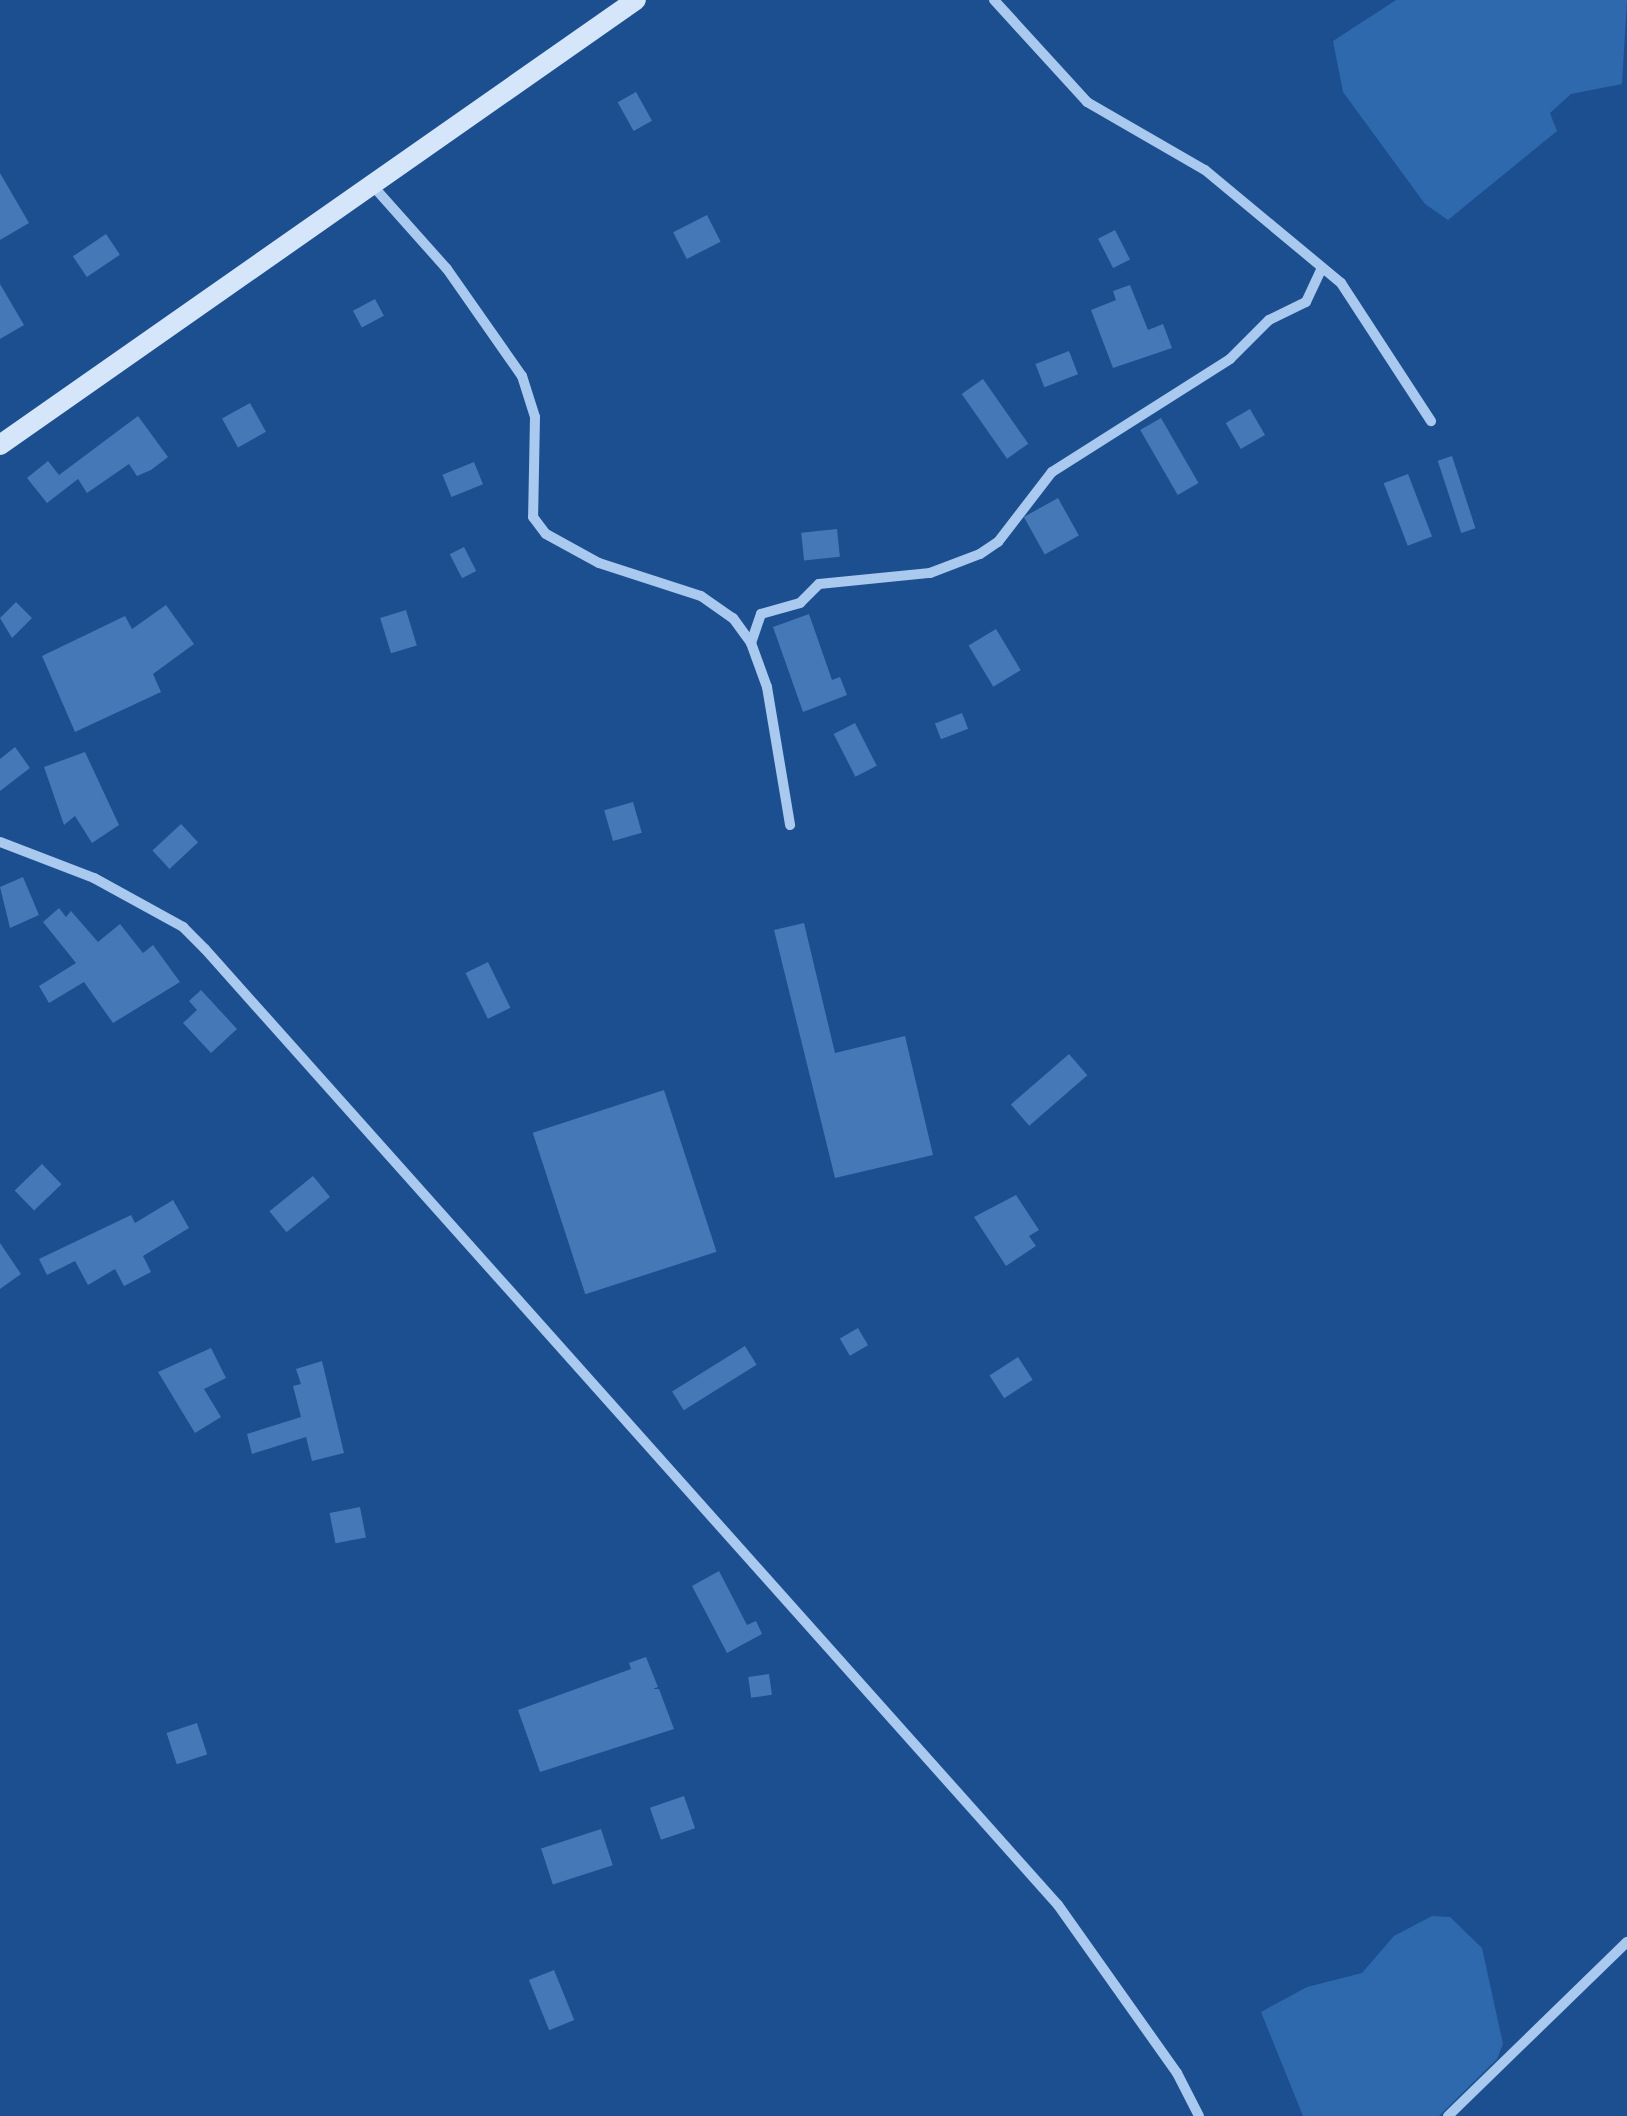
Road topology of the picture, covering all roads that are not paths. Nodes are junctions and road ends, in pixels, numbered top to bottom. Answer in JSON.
{"nodes":[{"id":1,"x":636,"y":0,"type":"edge"},
{"id":2,"x":994,"y":0,"type":"edge"},
{"id":3,"x":373,"y":186,"type":"junction"},
{"id":4,"x":1322,"y":268,"type":"junction"},
{"id":5,"x":1430,"y":421,"type":"dead end"},
{"id":6,"x":0,"y":445,"type":"edge"},
{"id":7,"x":751,"y":643,"type":"junction"},
{"id":8,"x":790,"y":825,"type":"dead end"},
{"id":9,"x":0,"y":842,"type":"edge"},
{"id":10,"x":1627,"y":1942,"type":"edge"},
{"id":11,"x":1199,"y":2116,"type":"edge"},
{"id":12,"x":1448,"y":2116,"type":"edge"}],
"edges":[{"from":1,"to":3,"type":"main road"},
{"from":2,"to":4,"type":"street"},
{"from":3,"to":6,"type":"main road"},
{"from":3,"to":7,"type":"street"},
{"from":4,"to":5,"type":"street"},
{"from":4,"to":7,"type":"street"},
{"from":7,"to":8,"type":"street"},
{"from":9,"to":11,"type":"street"},
{"from":10,"to":12,"type":"street"}]}
